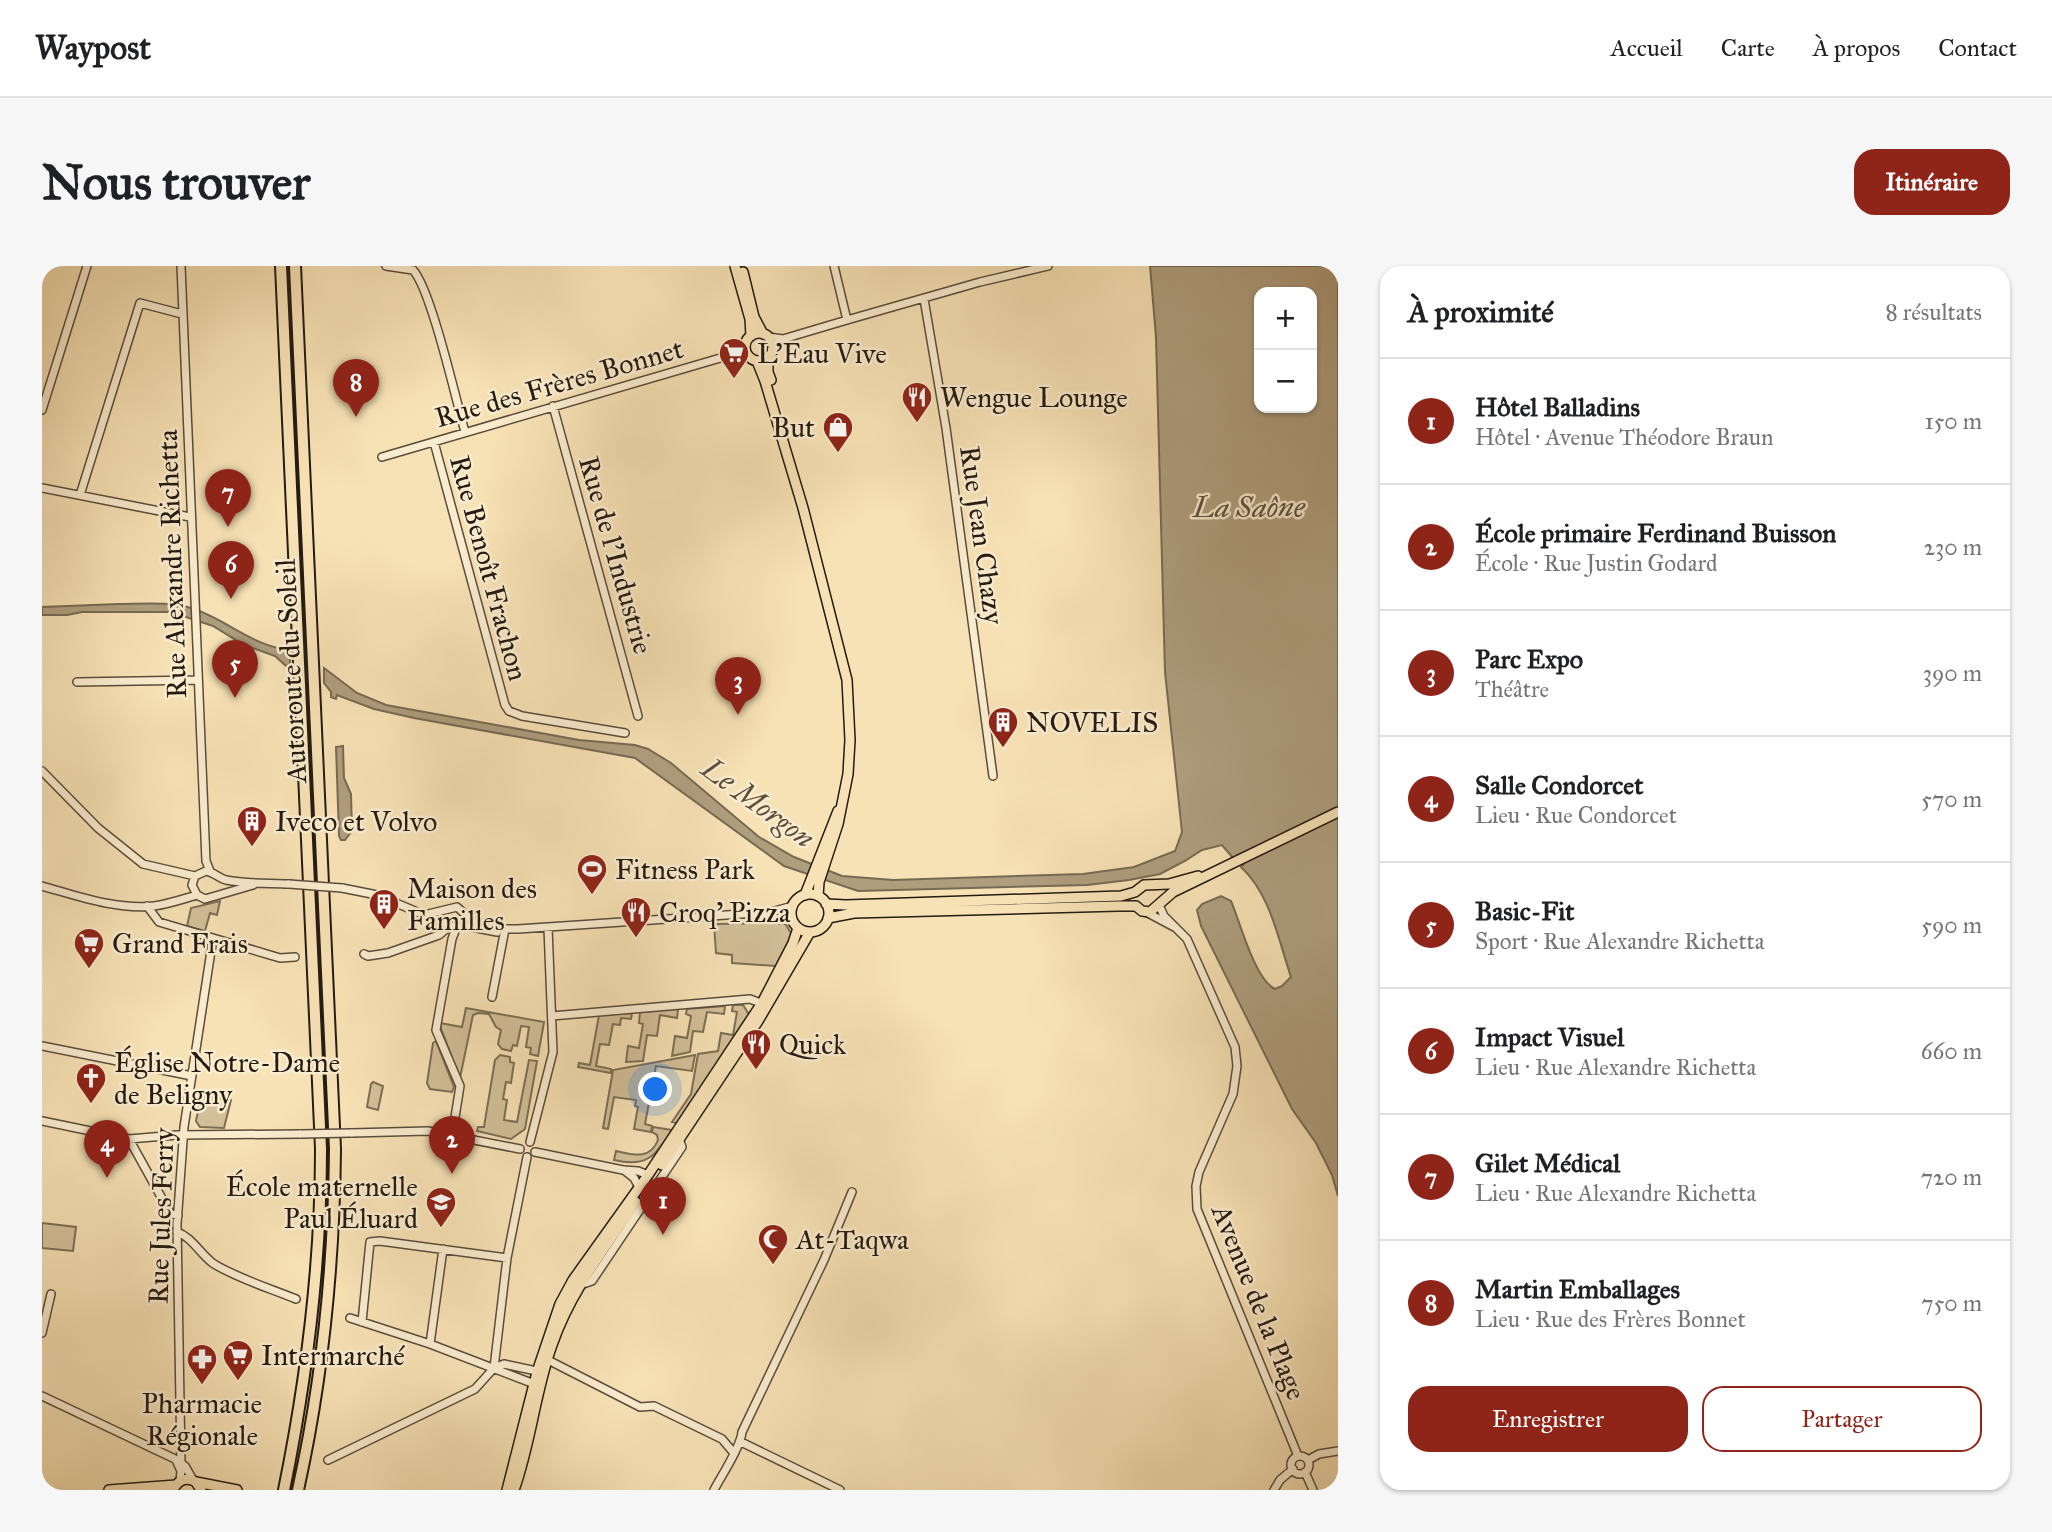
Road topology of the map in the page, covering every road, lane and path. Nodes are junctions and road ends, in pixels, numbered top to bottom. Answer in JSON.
{"nodes":[{"id":1,"x":87,"y":266,"type":"edge"},
{"id":2,"x":180,"y":266,"type":"edge"},
{"id":3,"x":281,"y":266,"type":"edge"},
{"id":4,"x":295,"y":266,"type":"edge"},
{"id":5,"x":386,"y":266,"type":"edge"},
{"id":6,"x":735,"y":266,"type":"edge"},
{"id":7,"x":741,"y":266,"type":"edge"},
{"id":8,"x":834,"y":266,"type":"edge"},
{"id":9,"x":1048,"y":266,"type":"edge"},
{"id":10,"x":413,"y":268,"type":"edge"},
{"id":11,"x":924,"y":299,"type":"junction"},
{"id":12,"x":182,"y":314,"type":"junction"},
{"id":13,"x":847,"y":320,"type":"junction"},
{"id":14,"x":751,"y":336,"type":"junction"},
{"id":15,"x":768,"y":339,"type":"junction"},
{"id":16,"x":745,"y":346,"type":"junction"},
{"id":17,"x":734,"y":354,"type":"junction"},
{"id":18,"x":768,"y":358,"type":"junction"},
{"id":19,"x":752,"y":359,"type":"junction"},
{"id":20,"x":553,"y":406,"type":"junction"},
{"id":21,"x":42,"y":410,"type":"edge"},
{"id":22,"x":465,"y":432,"type":"junction"},
{"id":23,"x":433,"y":442,"type":"junction"},
{"id":24,"x":382,"y":457,"type":"dead end"},
{"id":25,"x":793,"y":474,"type":"junction"},
{"id":26,"x":42,"y":488,"type":"edge"},
{"id":27,"x":80,"y":495,"type":"junction"},
{"id":28,"x":190,"y":517,"type":"junction"},
{"id":29,"x":198,"y":680,"type":"junction"},
{"id":30,"x":77,"y":682,"type":"dead end"},
{"id":31,"x":638,"y":716,"type":"dead end"},
{"id":32,"x":625,"y":733,"type":"dead end"},
{"id":33,"x":42,"y":771,"type":"edge"},
{"id":34,"x":993,"y":776,"type":"dead end"},
{"id":35,"x":1338,"y":812,"type":"edge"},
{"id":36,"x":1221,"y":869,"type":"junction"},
{"id":37,"x":202,"y":873,"type":"junction"},
{"id":38,"x":219,"y":878,"type":"junction"},
{"id":39,"x":815,"y":881,"type":"junction"},
{"id":40,"x":253,"y":885,"type":"junction"},
{"id":41,"x":42,"y":886,"type":"edge"},
{"id":42,"x":1153,"y":886,"type":"junction"},
{"id":43,"x":1135,"y":892,"type":"junction"},
{"id":44,"x":217,"y":894,"type":"junction"},
{"id":45,"x":197,"y":895,"type":"junction"},
{"id":46,"x":804,"y":895,"type":"junction"},
{"id":47,"x":817,"y":896,"type":"junction"},
{"id":48,"x":161,"y":904,"type":"junction"},
{"id":49,"x":826,"y":904,"type":"junction"},
{"id":50,"x":1160,"y":904,"type":"junction"},
{"id":51,"x":147,"y":906,"type":"junction"},
{"id":52,"x":793,"y":906,"type":"junction"},
{"id":53,"x":1136,"y":906,"type":"junction"},
{"id":54,"x":447,"y":910,"type":"junction"},
{"id":55,"x":1145,"y":912,"type":"junction"},
{"id":56,"x":154,"y":914,"type":"junction"},
{"id":57,"x":424,"y":915,"type":"junction"},
{"id":58,"x":465,"y":915,"type":"junction"},
{"id":59,"x":712,"y":916,"type":"junction"},
{"id":60,"x":828,"y":918,"type":"junction"},
{"id":61,"x":795,"y":924,"type":"junction"},
{"id":62,"x":454,"y":925,"type":"junction"},
{"id":63,"x":548,"y":928,"type":"junction"},
{"id":64,"x":505,"y":929,"type":"junction"},
{"id":65,"x":1179,"y":929,"type":"junction"},
{"id":66,"x":810,"y":932,"type":"junction"},
{"id":67,"x":213,"y":937,"type":"junction"},
{"id":68,"x":364,"y":954,"type":"dead end"},
{"id":69,"x":295,"y":957,"type":"dead end"},
{"id":70,"x":492,"y":997,"type":"dead end"},
{"id":71,"x":765,"y":1005,"type":"junction"},
{"id":72,"x":552,"y":1016,"type":"junction"},
{"id":73,"x":42,"y":1046,"type":"edge"},
{"id":74,"x":192,"y":1076,"type":"junction"},
{"id":75,"x":42,"y":1121,"type":"edge"},
{"id":76,"x":184,"y":1135,"type":"junction"},
{"id":77,"x":452,"y":1136,"type":"junction"},
{"id":78,"x":129,"y":1139,"type":"junction"},
{"id":79,"x":530,"y":1142,"type":"junction"},
{"id":80,"x":520,"y":1149,"type":"junction"},
{"id":81,"x":535,"y":1152,"type":"junction"},
{"id":82,"x":527,"y":1157,"type":"junction"},
{"id":83,"x":623,"y":1170,"type":"junction"},
{"id":84,"x":652,"y":1180,"type":"junction"},
{"id":85,"x":639,"y":1187,"type":"junction"},
{"id":86,"x":852,"y":1192,"type":"dead end"},
{"id":87,"x":178,"y":1216,"type":"junction"},
{"id":88,"x":177,"y":1236,"type":"junction"},
{"id":89,"x":443,"y":1249,"type":"junction"},
{"id":90,"x":508,"y":1258,"type":"junction"},
{"id":91,"x":51,"y":1294,"type":"dead end"},
{"id":92,"x":296,"y":1299,"type":"dead end"},
{"id":93,"x":350,"y":1318,"type":"dead end"},
{"id":94,"x":362,"y":1322,"type":"junction"},
{"id":95,"x":42,"y":1333,"type":"edge"},
{"id":96,"x":429,"y":1344,"type":"junction"},
{"id":97,"x":548,"y":1360,"type":"junction"},
{"id":98,"x":494,"y":1368,"type":"junction"},
{"id":99,"x":541,"y":1372,"type":"junction"},
{"id":100,"x":537,"y":1385,"type":"junction"},
{"id":101,"x":42,"y":1396,"type":"edge"},
{"id":102,"x":741,"y":1442,"type":"junction"},
{"id":103,"x":1338,"y":1451,"type":"edge"},
{"id":104,"x":733,"y":1452,"type":"junction"},
{"id":105,"x":1298,"y":1456,"type":"junction"},
{"id":106,"x":177,"y":1460,"type":"junction"},
{"id":107,"x":328,"y":1460,"type":"dead end"},
{"id":108,"x":1308,"y":1460,"type":"junction"},
{"id":109,"x":1293,"y":1469,"type":"junction"},
{"id":110,"x":1305,"y":1472,"type":"junction"},
{"id":111,"x":197,"y":1484,"type":"edge"},
{"id":112,"x":176,"y":1485,"type":"edge"},
{"id":113,"x":110,"y":1490,"type":"edge"},
{"id":114,"x":237,"y":1490,"type":"edge"},
{"id":115,"x":284,"y":1490,"type":"edge"},
{"id":116,"x":298,"y":1490,"type":"edge"},
{"id":117,"x":507,"y":1490,"type":"edge"},
{"id":118,"x":514,"y":1490,"type":"edge"},
{"id":119,"x":714,"y":1490,"type":"edge"},
{"id":120,"x":840,"y":1490,"type":"edge"},
{"id":121,"x":1273,"y":1490,"type":"edge"},
{"id":122,"x":1313,"y":1490,"type":"edge"}],
"edges":[{"from":1,"to":21,"type":"street"},
{"from":2,"to":12,"type":"street","name":"Rue Alexandre Richetta"},
{"from":3,"to":115,"type":"highway","name":"Autoroute du Soleil"},
{"from":4,"to":116,"type":"highway","name":"Autoroute du Soleil"},
{"from":5,"to":10,"type":"street"},
{"from":6,"to":14,"type":"main road"},
{"from":7,"to":15,"type":"main road"},
{"from":8,"to":13,"type":"street"},
{"from":9,"to":11,"type":"street"},
{"from":10,"to":22,"type":"street"},
{"from":11,"to":13,"type":"street"},
{"from":11,"to":34,"type":"street","name":"Rue Jean Chazy"},
{"from":12,"to":27,"type":"street"},
{"from":12,"to":28,"type":"street","name":"Rue Alexandre Richetta"},
{"from":13,"to":15,"type":"street"},
{"from":14,"to":15,"type":"main road"},
{"from":14,"to":16,"type":"main road"},
{"from":15,"to":18,"type":"main road"},
{"from":16,"to":17,"type":"street"},
{"from":16,"to":19,"type":"main road"},
{"from":17,"to":19,"type":"street","name":"Rue des Frères Bonnet"},
{"from":17,"to":20,"type":"street","name":"Rue des Frères Bonnet"},
{"from":18,"to":19,"type":"main road"},
{"from":18,"to":25,"type":"main road"},
{"from":19,"to":25,"type":"main road"},
{"from":20,"to":22,"type":"street","name":"Rue des Frères Bonnet"},
{"from":20,"to":31,"type":"street","name":"Rue de l'Industrie"},
{"from":22,"to":23,"type":"street","name":"Rue des Frères Bonnet"},
{"from":23,"to":24,"type":"street","name":"Rue des Frères Bonnet"},
{"from":23,"to":32,"type":"street","name":"Rue Benoît Frachon"},
{"from":25,"to":39,"type":"main road"},
{"from":26,"to":27,"type":"street"},
{"from":27,"to":28,"type":"street"},
{"from":28,"to":29,"type":"street","name":"Rue Alexandre Richetta"},
{"from":29,"to":30,"type":"street"},
{"from":29,"to":37,"type":"street","name":"Rue Alexandre Richetta"},
{"from":33,"to":37,"type":"street"},
{"from":35,"to":36,"type":"main road"},
{"from":36,"to":42,"type":"main road"},
{"from":36,"to":50,"type":"main road"},
{"from":37,"to":38,"type":"street"},
{"from":37,"to":45,"type":"street"},
{"from":38,"to":40,"type":"street"},
{"from":38,"to":44,"type":"street"},
{"from":39,"to":46,"type":"main road"},
{"from":39,"to":47,"type":"main road"},
{"from":40,"to":44,"type":"street"},
{"from":40,"to":57,"type":"street","bridge":true},
{"from":41,"to":51,"type":"street"},
{"from":42,"to":43,"type":"main road"},
{"from":42,"to":50,"type":"main road"},
{"from":43,"to":49,"type":"main road"},
{"from":43,"to":53,"type":"main road"},
{"from":44,"to":45,"type":"street"},
{"from":45,"to":48,"type":"street"},
{"from":46,"to":47,"type":"main road"},
{"from":46,"to":52,"type":"main road"},
{"from":47,"to":49,"type":"main road"},
{"from":48,"to":51,"type":"street"},
{"from":48,"to":56,"type":"street"},
{"from":49,"to":60,"type":"main road"},
{"from":50,"to":55,"type":"main road"},
{"from":50,"to":65,"type":"street","name":"Avenue de la Plage"},
{"from":51,"to":56,"type":"street"},
{"from":52,"to":59,"type":"street"},
{"from":52,"to":61,"type":"main road"},
{"from":53,"to":55,"type":"main road"},
{"from":53,"to":60,"type":"main road"},
{"from":54,"to":57,"type":"street"},
{"from":54,"to":58,"type":"street"},
{"from":54,"to":62,"type":"street"},
{"from":55,"to":65,"type":"street"},
{"from":56,"to":67,"type":"street"},
{"from":57,"to":62,"type":"street"},
{"from":58,"to":62,"type":"street"},
{"from":58,"to":64,"type":"street"},
{"from":59,"to":61,"type":"street"},
{"from":59,"to":63,"type":"street"},
{"from":60,"to":66,"type":"main road"},
{"from":61,"to":66,"type":"main road"},
{"from":61,"to":71,"type":"main road"},
{"from":62,"to":64,"type":"street"},
{"from":62,"to":68,"type":"street"},
{"from":62,"to":77,"type":"street"},
{"from":63,"to":64,"type":"street"},
{"from":63,"to":72,"type":"street"},
{"from":64,"to":70,"type":"street"},
{"from":65,"to":105,"type":"street","name":"Avenue de la Plage"},
{"from":66,"to":71,"type":"main road"},
{"from":67,"to":69,"type":"street"},
{"from":67,"to":74,"type":"street","name":"Rue Jules Ferry"},
{"from":71,"to":72,"type":"street"},
{"from":71,"to":84,"type":"main road"},
{"from":71,"to":84,"type":"main road"},
{"from":72,"to":79,"type":"street"},
{"from":73,"to":74,"type":"street"},
{"from":74,"to":76,"type":"street","name":"Rue Jules Ferry"},
{"from":75,"to":78,"type":"street"},
{"from":76,"to":77,"type":"street","bridge":true},
{"from":76,"to":78,"type":"street"},
{"from":76,"to":87,"type":"street","name":"Rue Jules Ferry"},
{"from":77,"to":80,"type":"street"},
{"from":78,"to":87,"type":"street"},
{"from":79,"to":80,"type":"street"},
{"from":79,"to":81,"type":"street"},
{"from":80,"to":82,"type":"street"},
{"from":81,"to":82,"type":"street"},
{"from":81,"to":83,"type":"street"},
{"from":82,"to":90,"type":"street"},
{"from":83,"to":84,"type":"street"},
{"from":83,"to":85,"type":"street"},
{"from":84,"to":85,"type":"main road"},
{"from":84,"to":97,"type":"main road"},
{"from":85,"to":99,"type":"main road"},
{"from":86,"to":102,"type":"street"},
{"from":87,"to":88,"type":"street","name":"Rue Jules Ferry"},
{"from":88,"to":92,"type":"street"},
{"from":88,"to":106,"type":"street","name":"Rue Jules Ferry"},
{"from":89,"to":90,"type":"street"},
{"from":89,"to":94,"type":"street"},
{"from":89,"to":96,"type":"street"},
{"from":90,"to":98,"type":"street"},
{"from":91,"to":95,"type":"street"},
{"from":93,"to":94,"type":"street"},
{"from":94,"to":96,"type":"street"},
{"from":96,"to":98,"type":"street"},
{"from":97,"to":99,"type":"main road"},
{"from":97,"to":104,"type":"street"},
{"from":98,"to":99,"type":"street"},
{"from":98,"to":100,"type":"street"},
{"from":98,"to":107,"type":"street"},
{"from":99,"to":100,"type":"main road"},
{"from":100,"to":117,"type":"main road"},
{"from":100,"to":118,"type":"main road"},
{"from":101,"to":106,"type":"street"},
{"from":102,"to":104,"type":"street"},
{"from":102,"to":120,"type":"street"},
{"from":103,"to":108,"type":"street"},
{"from":104,"to":119,"type":"street"},
{"from":105,"to":108,"type":"street"},
{"from":105,"to":109,"type":"street"},
{"from":106,"to":111,"type":"street"},
{"from":106,"to":112,"type":"street","name":"Rue Jules Ferry"},
{"from":108,"to":110,"type":"street"},
{"from":109,"to":110,"type":"street"},
{"from":109,"to":121,"type":"street"},
{"from":110,"to":122,"type":"street"},
{"from":111,"to":112,"type":"main road"},
{"from":111,"to":114,"type":"main road"},
{"from":112,"to":113,"type":"main road"}]}
